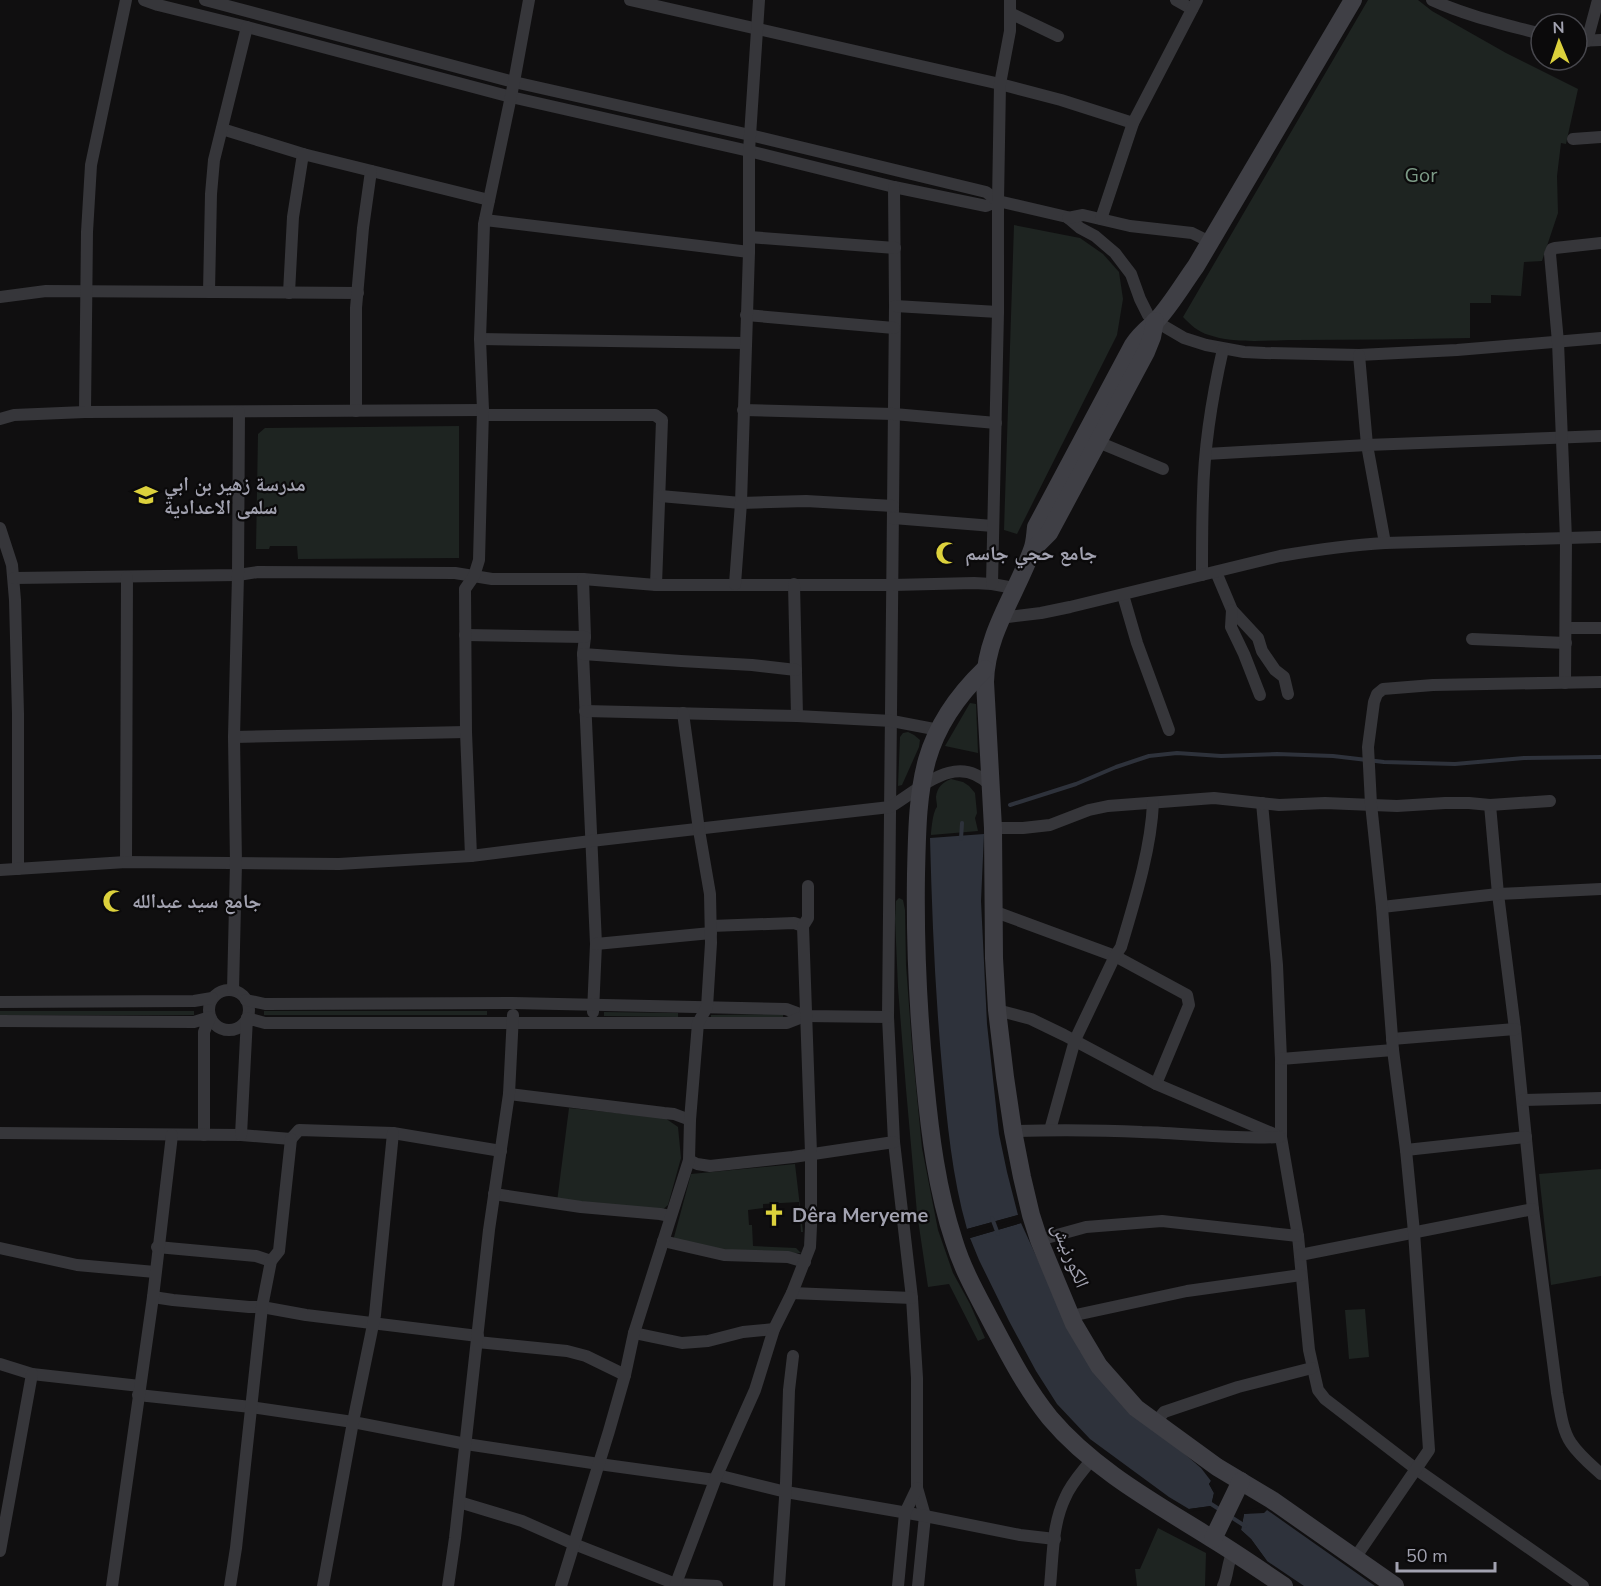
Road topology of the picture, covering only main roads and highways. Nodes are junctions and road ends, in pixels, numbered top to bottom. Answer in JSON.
{"nodes":[{"id":1,"x":1353,"y":0,"type":"edge"},
{"id":2,"x":1155,"y":321,"type":"junction"},
{"id":3,"x":1033,"y":549,"type":"junction"},
{"id":4,"x":985,"y":669,"type":"junction"},
{"id":5,"x":1238,"y":1487,"type":"junction"},
{"id":6,"x":1214,"y":1535,"type":"junction"},
{"id":7,"x":1284,"y":1586,"type":"edge"},
{"id":8,"x":1395,"y":1586,"type":"edge"}],
"edges":[{"from":1,"to":2,"type":"main road"},
{"from":2,"to":3,"type":"main road"},
{"from":2,"to":3,"type":"main road"},
{"from":3,"to":4,"type":"main road"},
{"from":4,"to":5,"type":"main road","name":"الكورنيش"},
{"from":4,"to":6,"type":"main road"},
{"from":5,"to":6,"type":"main road"},
{"from":5,"to":8,"type":"main road","name":"الكورنيش"},
{"from":6,"to":7,"type":"main road"}]}
